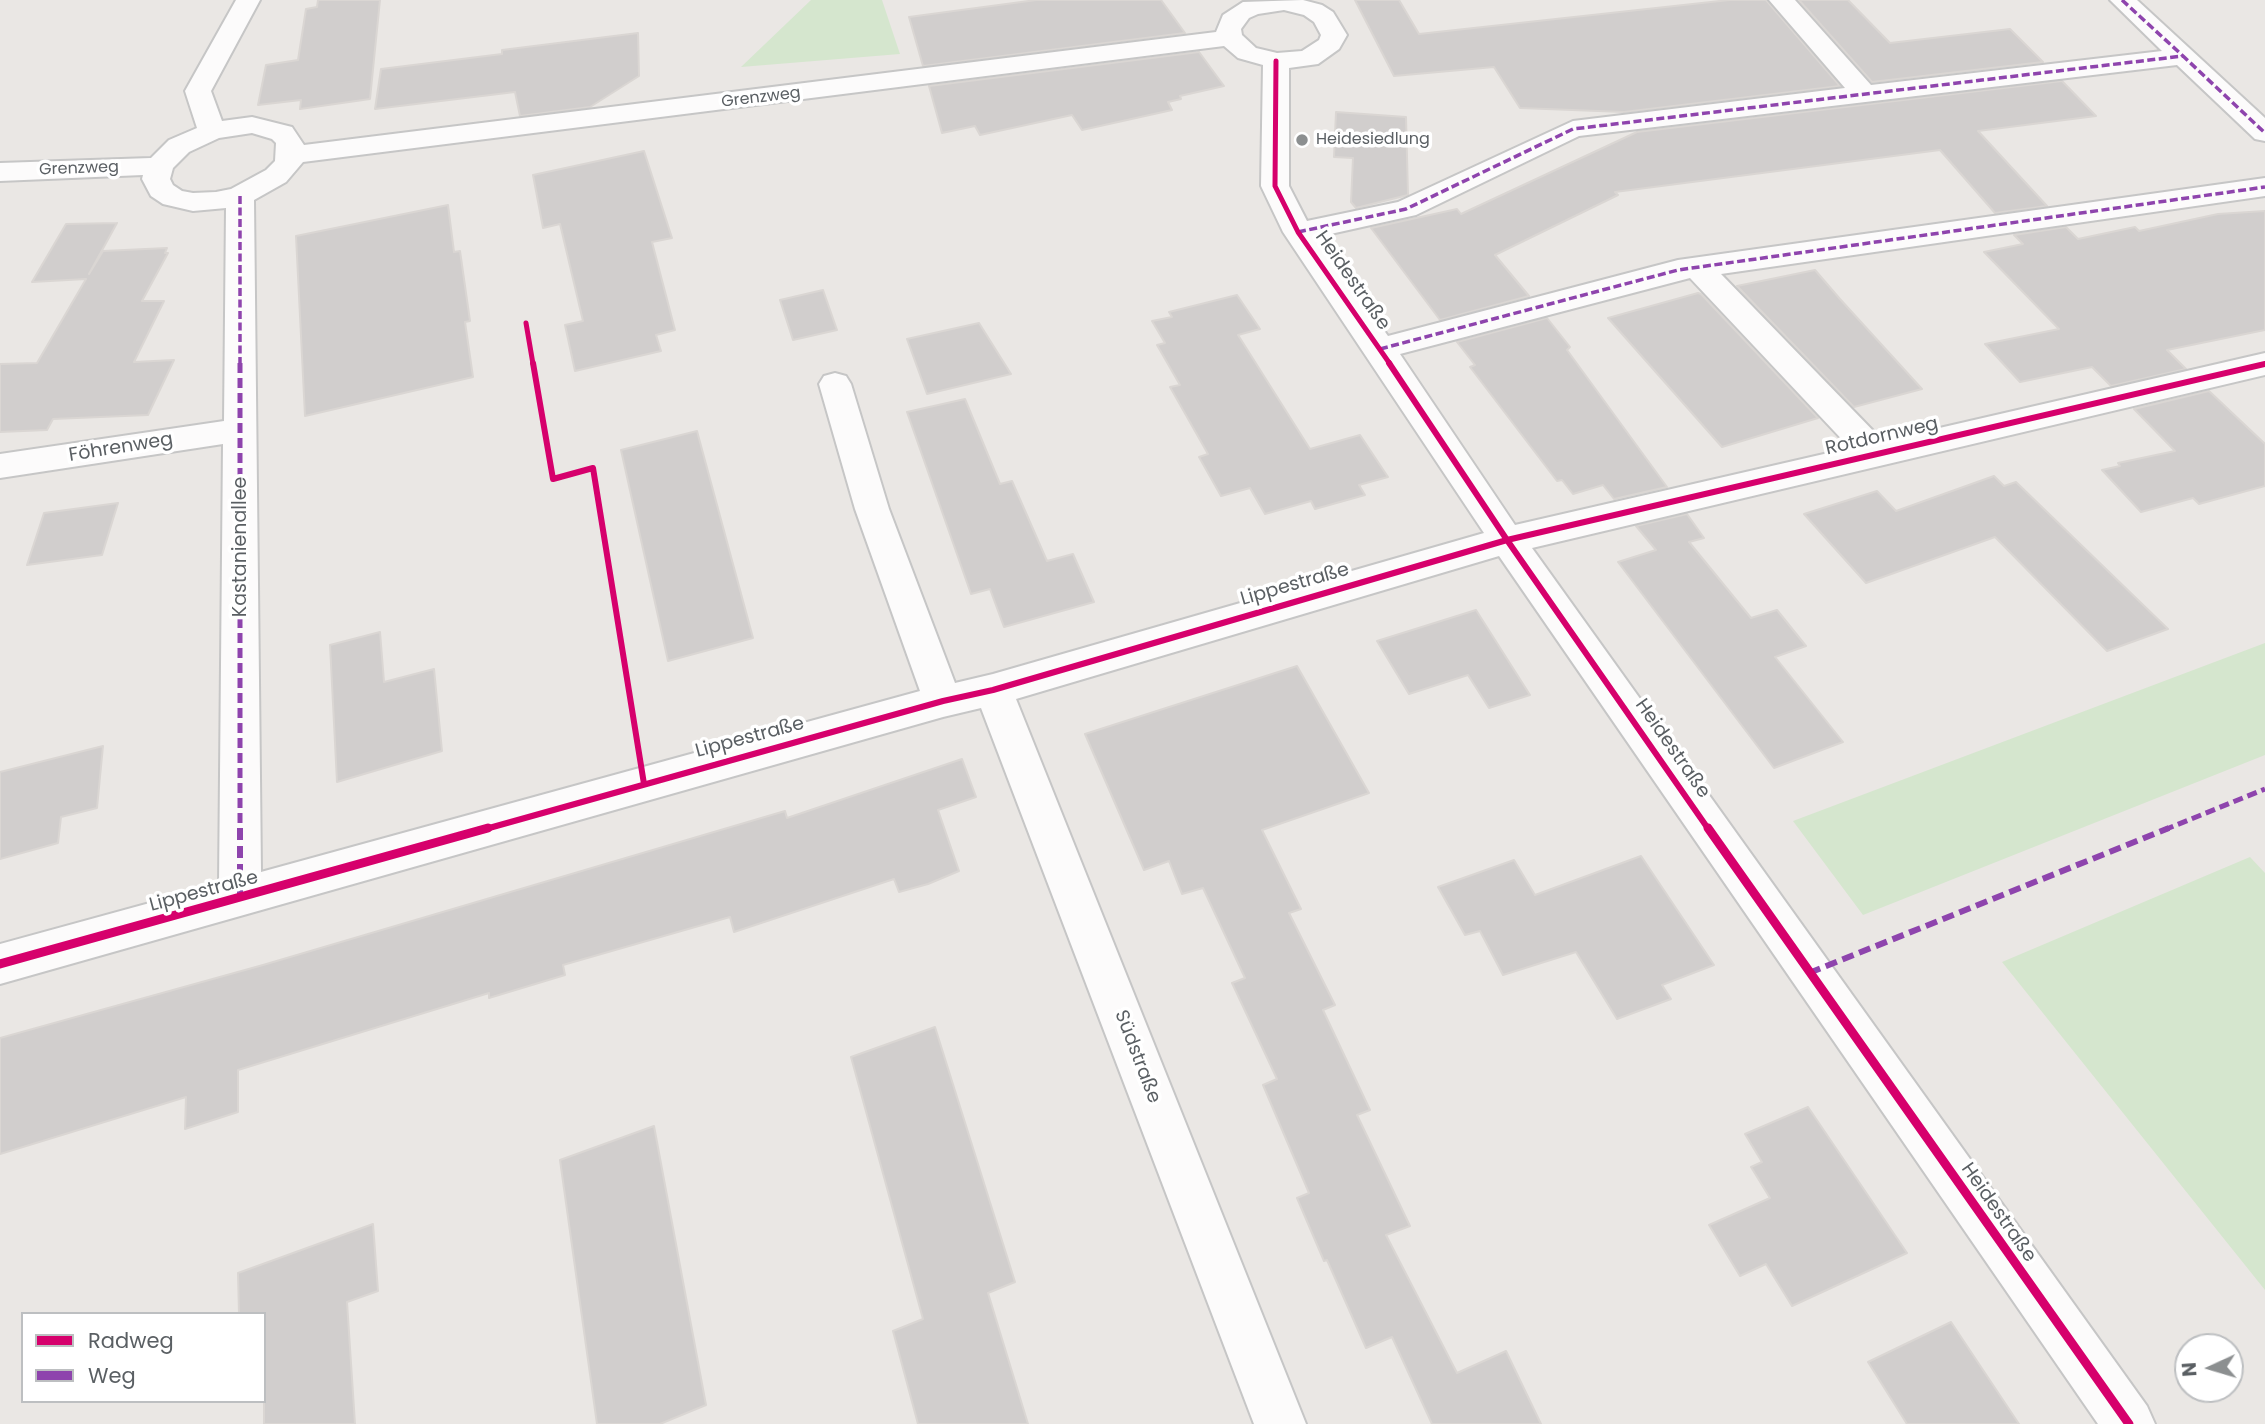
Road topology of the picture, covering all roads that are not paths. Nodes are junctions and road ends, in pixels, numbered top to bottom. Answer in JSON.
{"nodes":[{"id":1,"x":248,"y":0,"type":"edge"},
{"id":2,"x":1781,"y":0,"type":"edge"},
{"id":3,"x":2122,"y":0,"type":"edge"},
{"id":4,"x":1266,"y":2,"type":"edge"},
{"id":5,"x":1230,"y":38,"type":"junction"},
{"id":6,"x":2183,"y":56,"type":"junction"},
{"id":7,"x":1276,"y":61,"type":"junction"},
{"id":8,"x":1864,"y":94,"type":"junction"},
{"id":9,"x":212,"y":131,"type":"junction"},
{"id":10,"x":2265,"y":133,"type":"edge"},
{"id":11,"x":291,"y":155,"type":"junction"},
{"id":12,"x":159,"y":166,"type":"junction"},
{"id":13,"x":0,"y":172,"type":"edge"},
{"id":14,"x":2265,"y":187,"type":"edge"},
{"id":15,"x":240,"y":196,"type":"junction"},
{"id":16,"x":1298,"y":232,"type":"junction"},
{"id":17,"x":1697,"y":267,"type":"junction"},
{"id":18,"x":1380,"y":349,"type":"junction"},
{"id":19,"x":2265,"y":364,"type":"edge"},
{"id":20,"x":835,"y":384,"type":"dead end"},
{"id":21,"x":241,"y":430,"type":"junction"},
{"id":22,"x":1876,"y":454,"type":"junction"},
{"id":23,"x":0,"y":466,"type":"edge"},
{"id":24,"x":1507,"y":540,"type":"junction"},
{"id":25,"x":993,"y":690,"type":"junction"},
{"id":26,"x":943,"y":701,"type":"junction"},
{"id":27,"x":240,"y":899,"type":"junction"},
{"id":28,"x":0,"y":964,"type":"edge"},
{"id":29,"x":1280,"y":1424,"type":"edge"},
{"id":30,"x":2129,"y":1424,"type":"edge"}],
"edges":[{"from":1,"to":9,"type":"street"},
{"from":2,"to":8,"type":"street"},
{"from":3,"to":6,"type":"street"},
{"from":4,"to":5,"type":"street"},
{"from":4,"to":7,"type":"street"},
{"from":5,"to":7,"type":"street"},
{"from":5,"to":11,"type":"street","name":"Grenzweg"},
{"from":6,"to":8,"type":"street"},
{"from":6,"to":10,"type":"street"},
{"from":7,"to":16,"type":"street","name":"Heidestraße"},
{"from":8,"to":16,"type":"street"},
{"from":9,"to":11,"type":"street"},
{"from":9,"to":12,"type":"street"},
{"from":11,"to":15,"type":"street"},
{"from":12,"to":13,"type":"street","name":"Grenzweg"},
{"from":12,"to":15,"type":"street"},
{"from":14,"to":17,"type":"street"},
{"from":15,"to":21,"type":"street","name":"Kastanienallee"},
{"from":16,"to":18,"type":"street","name":"Heidestraße"},
{"from":17,"to":18,"type":"street"},
{"from":17,"to":22,"type":"street"},
{"from":18,"to":24,"type":"street","name":"Heidestraße"},
{"from":19,"to":22,"type":"street","name":"Rotdornweg"},
{"from":20,"to":26,"type":"street"},
{"from":21,"to":23,"type":"street","name":"Föhrenweg"},
{"from":21,"to":27,"type":"street","name":"Kastanienallee"},
{"from":22,"to":24,"type":"street","name":"Rotdornweg"},
{"from":24,"to":25,"type":"street","name":"Lippestraße"},
{"from":24,"to":30,"type":"street","name":"Heidestraße"},
{"from":25,"to":26,"type":"street","name":"Lippestraße"},
{"from":25,"to":29,"type":"street","name":"Südstraße"},
{"from":26,"to":27,"type":"street","name":"Lippestraße"},
{"from":27,"to":28,"type":"street","name":"Lippestraße"}]}
